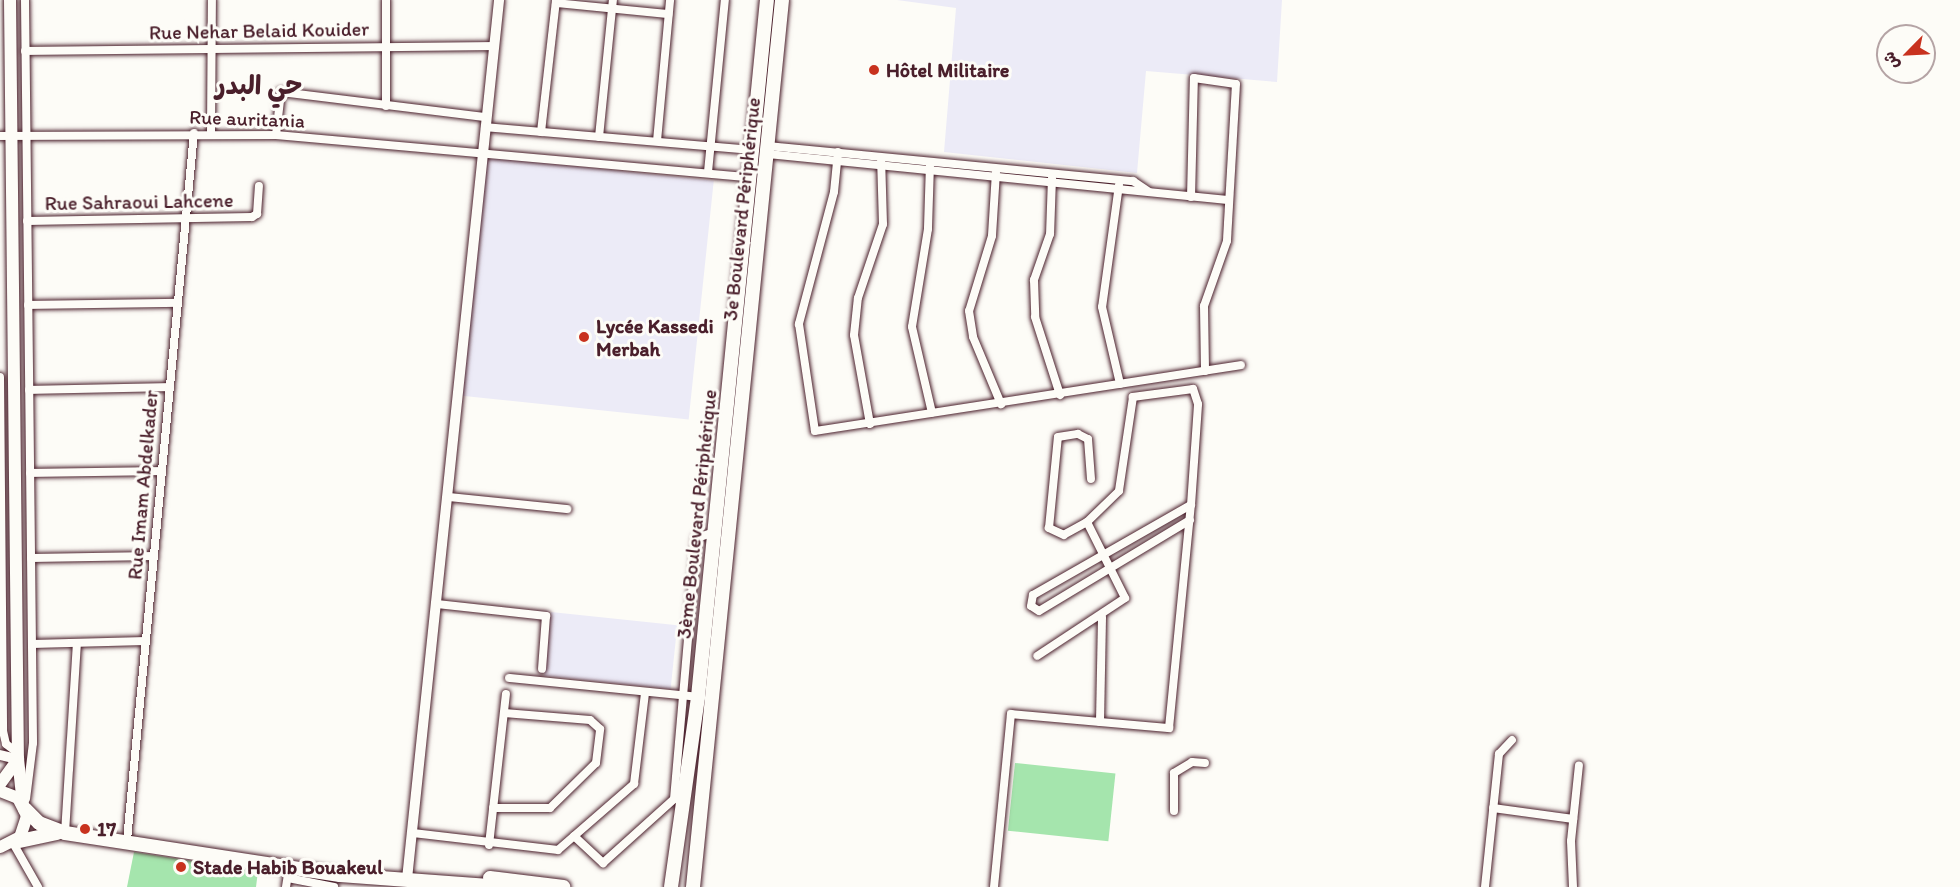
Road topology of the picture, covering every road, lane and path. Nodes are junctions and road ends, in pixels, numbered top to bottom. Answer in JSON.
{"nodes":[{"id":1,"x":10,"y":0,"type":"edge"},
{"id":2,"x":25,"y":0,"type":"edge"},
{"id":3,"x":212,"y":0,"type":"edge"},
{"id":4,"x":386,"y":0,"type":"edge"},
{"id":5,"x":499,"y":0,"type":"edge"},
{"id":6,"x":670,"y":0,"type":"edge"},
{"id":7,"x":725,"y":0,"type":"edge"},
{"id":8,"x":768,"y":0,"type":"edge"},
{"id":9,"x":782,"y":0,"type":"edge"},
{"id":10,"x":556,"y":2,"type":"edge"},
{"id":11,"x":612,"y":4,"type":"edge"},
{"id":12,"x":668,"y":14,"type":"junction"},
{"id":13,"x":387,"y":46,"type":"junction"},
{"id":14,"x":494,"y":46,"type":"junction"},
{"id":15,"x":212,"y":49,"type":"junction"},
{"id":16,"x":25,"y":51,"type":"junction"},
{"id":17,"x":767,"y":78,"type":"junction"},
{"id":18,"x":386,"y":106,"type":"junction"},
{"id":19,"x":485,"y":122,"type":"junction"},
{"id":20,"x":211,"y":132,"type":"junction"},
{"id":21,"x":541,"y":132,"type":"junction"},
{"id":22,"x":194,"y":133,"type":"junction"},
{"id":23,"x":276,"y":135,"type":"junction"},
{"id":24,"x":6,"y":136,"type":"edge"},
{"id":25,"x":26,"y":136,"type":"junction"},
{"id":26,"x":599,"y":137,"type":"junction"},
{"id":27,"x":657,"y":141,"type":"junction"},
{"id":28,"x":711,"y":146,"type":"junction"},
{"id":29,"x":482,"y":150,"type":"junction"},
{"id":30,"x":764,"y":150,"type":"junction"},
{"id":31,"x":837,"y":156,"type":"junction"},
{"id":32,"x":881,"y":160,"type":"junction"},
{"id":33,"x":930,"y":165,"type":"junction"},
{"id":34,"x":708,"y":172,"type":"junction"},
{"id":35,"x":996,"y":173,"type":"junction"},
{"id":36,"x":758,"y":178,"type":"junction"},
{"id":37,"x":1052,"y":178,"type":"junction"},
{"id":38,"x":1119,"y":180,"type":"junction"},
{"id":39,"x":259,"y":186,"type":"dead end"},
{"id":40,"x":1118,"y":189,"type":"junction"},
{"id":41,"x":1149,"y":192,"type":"junction"},
{"id":42,"x":1191,"y":197,"type":"junction"},
{"id":43,"x":1229,"y":200,"type":"junction"},
{"id":44,"x":187,"y":217,"type":"junction"},
{"id":45,"x":27,"y":221,"type":"junction"},
{"id":46,"x":178,"y":303,"type":"junction"},
{"id":47,"x":28,"y":305,"type":"junction"},
{"id":48,"x":1241,"y":365,"type":"dead end"},
{"id":49,"x":1205,"y":371,"type":"junction"},
{"id":50,"x":0,"y":377,"type":"edge"},
{"id":51,"x":1120,"y":384,"type":"junction"},
{"id":52,"x":169,"y":387,"type":"junction"},
{"id":53,"x":0,"y":390,"type":"edge"},
{"id":54,"x":29,"y":390,"type":"junction"},
{"id":55,"x":1060,"y":395,"type":"junction"},
{"id":56,"x":1001,"y":404,"type":"junction"},
{"id":57,"x":933,"y":413,"type":"junction"},
{"id":58,"x":870,"y":423,"type":"junction"},
{"id":59,"x":160,"y":471,"type":"junction"},
{"id":60,"x":30,"y":473,"type":"junction"},
{"id":61,"x":1,"y":474,"type":"edge"},
{"id":62,"x":1091,"y":479,"type":"dead end"},
{"id":63,"x":448,"y":496,"type":"junction"},
{"id":64,"x":1191,"y":505,"type":"junction"},
{"id":65,"x":567,"y":510,"type":"dead end"},
{"id":66,"x":1190,"y":520,"type":"junction"},
{"id":67,"x":1087,"y":522,"type":"junction"},
{"id":68,"x":714,"y":532,"type":"junction"},
{"id":69,"x":1104,"y":555,"type":"junction"},
{"id":70,"x":153,"y":556,"type":"junction"},
{"id":71,"x":31,"y":558,"type":"junction"},
{"id":72,"x":1,"y":559,"type":"edge"},
{"id":73,"x":1112,"y":567,"type":"junction"},
{"id":74,"x":437,"y":604,"type":"junction"},
{"id":75,"x":1102,"y":617,"type":"junction"},
{"id":76,"x":145,"y":641,"type":"junction"},
{"id":77,"x":1,"y":644,"type":"edge"},
{"id":78,"x":32,"y":644,"type":"junction"},
{"id":79,"x":77,"y":644,"type":"junction"},
{"id":80,"x":1037,"y":656,"type":"dead end"},
{"id":81,"x":542,"y":669,"type":"dead end"},
{"id":82,"x":509,"y":678,"type":"dead end"},
{"id":83,"x":645,"y":693,"type":"junction"},
{"id":84,"x":506,"y":694,"type":"dead end"},
{"id":85,"x":683,"y":695,"type":"junction"},
{"id":86,"x":698,"y":696,"type":"junction"},
{"id":87,"x":504,"y":712,"type":"junction"},
{"id":88,"x":1100,"y":722,"type":"junction"},
{"id":89,"x":1512,"y":740,"type":"dead end"},
{"id":90,"x":0,"y":755,"type":"edge"},
{"id":91,"x":18,"y":756,"type":"junction"},
{"id":92,"x":1205,"y":763,"type":"dead end"},
{"id":93,"x":1579,"y":765,"type":"dead end"},
{"id":94,"x":0,"y":784,"type":"edge"},
{"id":95,"x":0,"y":790,"type":"edge"},
{"id":96,"x":24,"y":807,"type":"junction"},
{"id":97,"x":494,"y":808,"type":"junction"},
{"id":98,"x":1493,"y":808,"type":"junction"},
{"id":99,"x":1174,"y":811,"type":"dead end"},
{"id":100,"x":1573,"y":819,"type":"junction"},
{"id":101,"x":65,"y":833,"type":"junction"},
{"id":102,"x":413,"y":833,"type":"junction"},
{"id":103,"x":574,"y":836,"type":"junction"},
{"id":104,"x":127,"y":840,"type":"junction"},
{"id":105,"x":14,"y":842,"type":"junction"},
{"id":106,"x":489,"y":845,"type":"junction"},
{"id":107,"x":0,"y":847,"type":"edge"},
{"id":108,"x":288,"y":872,"type":"junction"},
{"id":109,"x":406,"y":879,"type":"junction"},
{"id":110,"x":462,"y":880,"type":"junction"},
{"id":111,"x":337,"y":883,"type":"edge"},
{"id":112,"x":669,"y":884,"type":"edge"},
{"id":113,"x":38,"y":887,"type":"edge"},
{"id":114,"x":286,"y":887,"type":"edge"},
{"id":115,"x":446,"y":887,"type":"edge"},
{"id":116,"x":503,"y":887,"type":"edge"},
{"id":117,"x":562,"y":887,"type":"edge"},
{"id":118,"x":693,"y":887,"type":"edge"},
{"id":119,"x":994,"y":887,"type":"edge"},
{"id":120,"x":1485,"y":887,"type":"edge"},
{"id":121,"x":1573,"y":887,"type":"edge"}],
"edges":[{"from":1,"to":24,"type":"main road"},
{"from":2,"to":16,"type":"street"},
{"from":3,"to":15,"type":"street"},
{"from":4,"to":13,"type":"street"},
{"from":5,"to":14,"type":"street"},
{"from":6,"to":12,"type":"street"},
{"from":7,"to":28,"type":"street"},
{"from":8,"to":17,"type":"highway","name":"3ème Boulevard Périphérique"},
{"from":9,"to":17,"type":"highway","name":"3e Boulevard Périphérique"},
{"from":10,"to":11,"type":"street"},
{"from":10,"to":21,"type":"street"},
{"from":11,"to":12,"type":"street"},
{"from":11,"to":26,"type":"street"},
{"from":12,"to":27,"type":"street"},
{"from":13,"to":14,"type":"street","name":"Rue Nehar Belaid Kouider"},
{"from":13,"to":15,"type":"street","name":"Rue Nehar Belaid Kouider"},
{"from":13,"to":18,"type":"street"},
{"from":14,"to":19,"type":"street"},
{"from":15,"to":16,"type":"street","name":"Rue Nehar Belaid Kouider"},
{"from":15,"to":20,"type":"street"},
{"from":16,"to":25,"type":"street"},
{"from":17,"to":30,"type":"highway","name":"3ème Boulevard Périphérique"},
{"from":18,"to":19,"type":"street"},
{"from":18,"to":23,"type":"street"},
{"from":19,"to":21,"type":"street"},
{"from":19,"to":29,"type":"street"},
{"from":20,"to":22,"type":"street","name":"Rue auritania"},
{"from":20,"to":23,"type":"street","name":"Rue auritania"},
{"from":21,"to":26,"type":"street"},
{"from":22,"to":25,"type":"street","name":"Rue auritania"},
{"from":22,"to":44,"type":"street","name":"Rue Imam Abdelkader"},
{"from":23,"to":29,"type":"street","name":"Rue auritania"},
{"from":24,"to":25,"type":"street","name":"Rue auritania"},
{"from":24,"to":91,"type":"main road"},
{"from":25,"to":45,"type":"street"},
{"from":26,"to":27,"type":"street"},
{"from":27,"to":28,"type":"street"},
{"from":28,"to":30,"type":"street"},
{"from":28,"to":34,"type":"street"},
{"from":29,"to":34,"type":"street","name":"Rue auritania"},
{"from":29,"to":63,"type":"street"},
{"from":30,"to":31,"type":"street"},
{"from":30,"to":36,"type":"highway","name":"3ème Boulevard Périphérique"},
{"from":31,"to":32,"type":"street"},
{"from":31,"to":58,"type":"street"},
{"from":32,"to":33,"type":"street"},
{"from":32,"to":58,"type":"street"},
{"from":33,"to":35,"type":"street"},
{"from":33,"to":57,"type":"street"},
{"from":34,"to":36,"type":"street","name":"Rue auritania"},
{"from":35,"to":37,"type":"street"},
{"from":35,"to":56,"type":"street"},
{"from":36,"to":68,"type":"highway","name":"3ème Boulevard Périphérique"},
{"from":36,"to":118,"type":"highway","name":"3e Boulevard Périphérique"},
{"from":37,"to":38,"type":"street"},
{"from":37,"to":40,"type":"street"},
{"from":37,"to":55,"type":"street"},
{"from":38,"to":40,"type":"street"},
{"from":38,"to":41,"type":"street"},
{"from":39,"to":44,"type":"street","name":"Rue Sahraoui Lahcene"},
{"from":40,"to":41,"type":"street"},
{"from":40,"to":51,"type":"street"},
{"from":41,"to":42,"type":"street"},
{"from":42,"to":43,"type":"street"},
{"from":42,"to":43,"type":"street"},
{"from":43,"to":49,"type":"street"},
{"from":44,"to":45,"type":"street","name":"Rue Sahraoui Lahcene"},
{"from":44,"to":46,"type":"street","name":"Rue Imam Abdelkader"},
{"from":45,"to":47,"type":"street"},
{"from":46,"to":47,"type":"street"},
{"from":46,"to":52,"type":"street","name":"Rue Imam Abdelkader"},
{"from":47,"to":54,"type":"street"},
{"from":48,"to":49,"type":"street"},
{"from":49,"to":51,"type":"street"},
{"from":50,"to":53,"type":"street"},
{"from":51,"to":55,"type":"street"},
{"from":52,"to":54,"type":"street"},
{"from":52,"to":59,"type":"street","name":"Rue Imam Abdelkader"},
{"from":53,"to":61,"type":"street"},
{"from":54,"to":60,"type":"street"},
{"from":55,"to":56,"type":"street"},
{"from":56,"to":57,"type":"street"},
{"from":57,"to":58,"type":"street"},
{"from":59,"to":60,"type":"street"},
{"from":59,"to":70,"type":"street","name":"Rue Imam Abdelkader"},
{"from":60,"to":71,"type":"street"},
{"from":61,"to":72,"type":"street"},
{"from":62,"to":67,"type":"street"},
{"from":63,"to":65,"type":"street"},
{"from":63,"to":74,"type":"street"},
{"from":64,"to":66,"type":"street"},
{"from":64,"to":67,"type":"street"},
{"from":64,"to":69,"type":"street"},
{"from":66,"to":73,"type":"street"},
{"from":66,"to":88,"type":"street"},
{"from":67,"to":69,"type":"street"},
{"from":68,"to":85,"type":"street"},
{"from":68,"to":86,"type":"highway","name":"3ème Boulevard Périphérique"},
{"from":69,"to":73,"type":"street"},
{"from":69,"to":73,"type":"street"},
{"from":70,"to":71,"type":"street"},
{"from":70,"to":76,"type":"street","name":"Rue Imam Abdelkader"},
{"from":71,"to":78,"type":"street"},
{"from":72,"to":77,"type":"street"},
{"from":73,"to":75,"type":"street"},
{"from":74,"to":81,"type":"street"},
{"from":74,"to":102,"type":"street"},
{"from":75,"to":80,"type":"street"},
{"from":75,"to":88,"type":"street"},
{"from":76,"to":79,"type":"street"},
{"from":76,"to":104,"type":"street","name":"Rue Imam Abdelkader"},
{"from":77,"to":91,"type":"street"},
{"from":78,"to":79,"type":"street"},
{"from":78,"to":96,"type":"street"},
{"from":79,"to":101,"type":"street"},
{"from":82,"to":83,"type":"street"},
{"from":83,"to":85,"type":"street"},
{"from":83,"to":103,"type":"street"},
{"from":84,"to":87,"type":"street"},
{"from":85,"to":86,"type":"street"},
{"from":85,"to":103,"type":"street"},
{"from":86,"to":112,"type":"highway","name":"3ème Boulevard Périphérique"},
{"from":87,"to":97,"type":"street"},
{"from":87,"to":97,"type":"street"},
{"from":88,"to":119,"type":"street"},
{"from":89,"to":98,"type":"street"},
{"from":90,"to":91,"type":"street"},
{"from":91,"to":94,"type":"main road"},
{"from":91,"to":96,"type":"main road"},
{"from":92,"to":99,"type":"street"},
{"from":93,"to":100,"type":"street"},
{"from":95,"to":96,"type":"main road"},
{"from":96,"to":101,"type":"highway"},
{"from":96,"to":105,"type":"main road"},
{"from":97,"to":106,"type":"street"},
{"from":98,"to":100,"type":"street"},
{"from":98,"to":120,"type":"street"},
{"from":100,"to":121,"type":"street"},
{"from":101,"to":104,"type":"highway"},
{"from":101,"to":105,"type":"highway"},
{"from":102,"to":106,"type":"street"},
{"from":102,"to":109,"type":"street"},
{"from":103,"to":106,"type":"street"},
{"from":104,"to":108,"type":"highway"},
{"from":105,"to":107,"type":"main road"},
{"from":105,"to":113,"type":"street"},
{"from":108,"to":111,"type":"highway"},
{"from":108,"to":114,"type":"street"},
{"from":109,"to":110,"type":"highway"},
{"from":109,"to":111,"type":"highway"},
{"from":109,"to":115,"type":"highway"},
{"from":110,"to":116,"type":"highway"},
{"from":110,"to":117,"type":"highway"}]}
